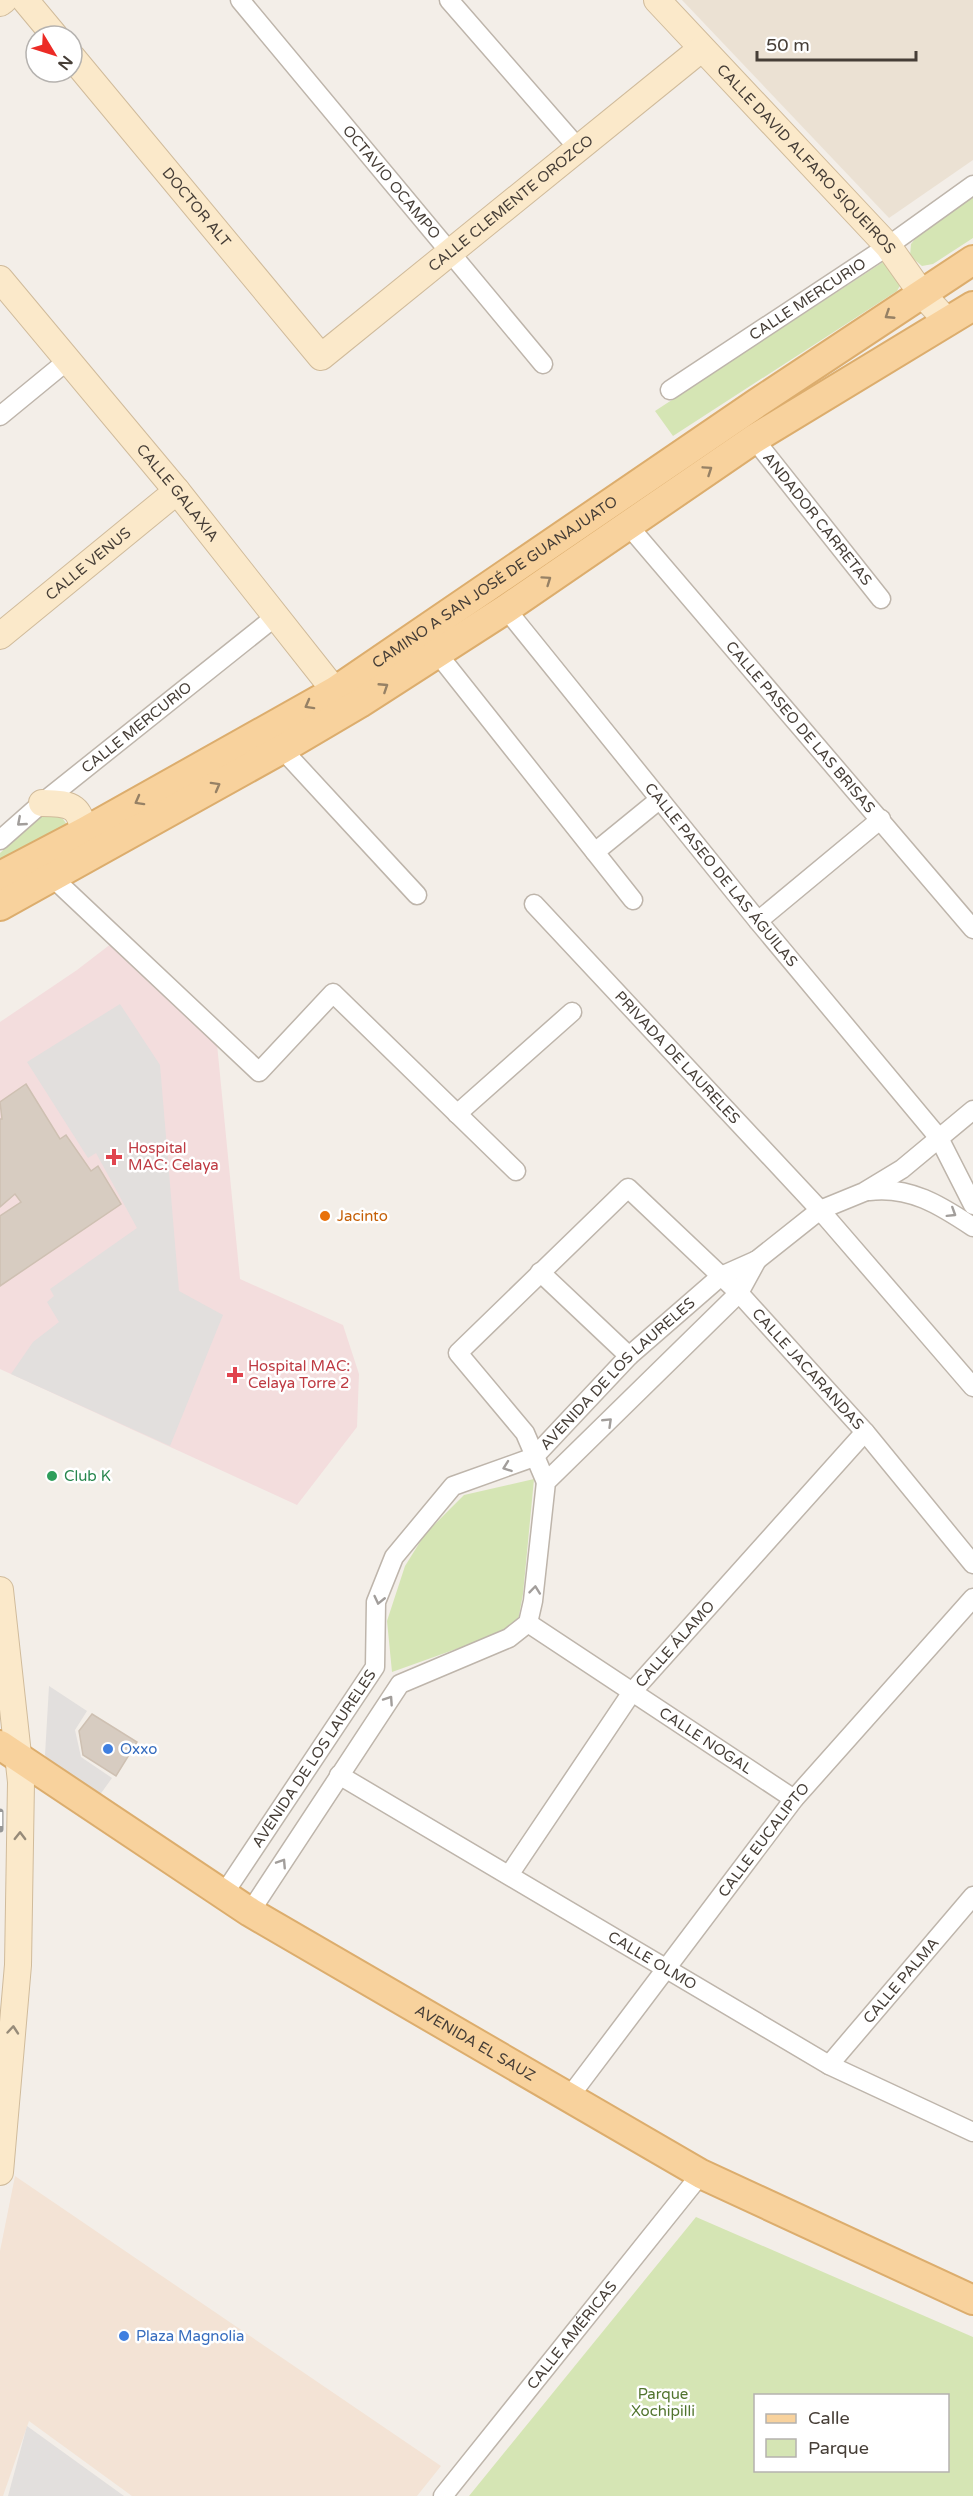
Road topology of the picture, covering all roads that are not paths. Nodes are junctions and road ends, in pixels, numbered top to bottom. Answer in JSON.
{"nodes":[{"id":1,"x":4,"y":0,"type":"edge"},
{"id":2,"x":25,"y":0,"type":"edge"},
{"id":3,"x":449,"y":0,"type":"edge"},
{"id":4,"x":657,"y":0,"type":"edge"},
{"id":5,"x":247,"y":2,"type":"edge"},
{"id":6,"x":0,"y":3,"type":"edge"},
{"id":7,"x":45,"y":24,"type":"edge"},
{"id":8,"x":701,"y":49,"type":"junction"},
{"id":9,"x":84,"y":71,"type":"edge"},
{"id":10,"x":578,"y":148,"type":"junction"},
{"id":11,"x":973,"y":185,"type":"edge"},
{"id":12,"x":888,"y":246,"type":"junction"},
{"id":13,"x":452,"y":251,"type":"junction"},
{"id":14,"x":973,"y":260,"type":"edge"},
{"id":15,"x":0,"y":279,"type":"edge"},
{"id":16,"x":922,"y":294,"type":"junction"},
{"id":17,"x":973,"y":306,"type":"edge"},
{"id":18,"x":948,"y":322,"type":"junction"},
{"id":19,"x":321,"y":357,"type":"joint"},
{"id":20,"x":67,"y":361,"type":"junction"},
{"id":21,"x":543,"y":364,"type":"dead end"},
{"id":22,"x":670,"y":390,"type":"dead end"},
{"id":23,"x":757,"y":403,"type":"junction"},
{"id":24,"x":0,"y":416,"type":"edge"},
{"id":25,"x":754,"y":439,"type":"junction"},
{"id":26,"x":177,"y":491,"type":"junction"},
{"id":27,"x":627,"y":524,"type":"junction"},
{"id":28,"x":881,"y":599,"type":"dead end"},
{"id":29,"x":506,"y":609,"type":"junction"},
{"id":30,"x":275,"y":617,"type":"junction"},
{"id":31,"x":0,"y":636,"type":"edge"},
{"id":32,"x":437,"y":653,"type":"junction"},
{"id":33,"x":341,"y":701,"type":"junction"},
{"id":34,"x":282,"y":749,"type":"junction"},
{"id":35,"x":660,"y":799,"type":"junction"},
{"id":36,"x":42,"y":803,"type":"junction"},
{"id":37,"x":881,"y":819,"type":"junction"},
{"id":38,"x":0,"y":840,"type":"edge"},
{"id":39,"x":88,"y":843,"type":"junction"},
{"id":40,"x":595,"y":852,"type":"junction"},
{"id":41,"x":0,"y":876,"type":"edge"},
{"id":42,"x":52,"y":877,"type":"junction"},
{"id":43,"x":417,"y":895,"type":"dead end"},
{"id":44,"x":633,"y":900,"type":"dead end"},
{"id":45,"x":534,"y":904,"type":"dead end"},
{"id":46,"x":0,"y":906,"type":"edge"},
{"id":47,"x":758,"y":921,"type":"junction"},
{"id":48,"x":973,"y":929,"type":"edge"},
{"id":49,"x":572,"y":1012,"type":"dead end"},
{"id":50,"x":973,"y":1110,"type":"edge"},
{"id":51,"x":457,"y":1114,"type":"junction"},
{"id":52,"x":939,"y":1138,"type":"junction"},
{"id":53,"x":516,"y":1171,"type":"dead end"},
{"id":54,"x":864,"y":1192,"type":"junction"},
{"id":55,"x":973,"y":1205,"type":"edge"},
{"id":56,"x":820,"y":1210,"type":"junction"},
{"id":57,"x":973,"y":1227,"type":"edge"},
{"id":58,"x":757,"y":1260,"type":"junction"},
{"id":59,"x":540,"y":1272,"type":"junction"},
{"id":60,"x":721,"y":1276,"type":"junction"},
{"id":61,"x":739,"y":1293,"type":"junction"},
{"id":62,"x":629,"y":1356,"type":"junction"},
{"id":63,"x":973,"y":1387,"type":"edge"},
{"id":64,"x":865,"y":1432,"type":"junction"},
{"id":65,"x":534,"y":1457,"type":"junction"},
{"id":66,"x":546,"y":1482,"type":"junction"},
{"id":67,"x":973,"y":1564,"type":"edge"},
{"id":68,"x":0,"y":1590,"type":"edge"},
{"id":69,"x":973,"y":1598,"type":"edge"},
{"id":70,"x":528,"y":1623,"type":"junction"},
{"id":71,"x":632,"y":1692,"type":"junction"},
{"id":72,"x":9,"y":1751,"type":"edge"},
{"id":73,"x":339,"y":1774,"type":"junction"},
{"id":74,"x":794,"y":1799,"type":"junction"},
{"id":75,"x":509,"y":1875,"type":"junction"},
{"id":76,"x":223,"y":1895,"type":"junction"},
{"id":77,"x":973,"y":1896,"type":"edge"},
{"id":78,"x":250,"y":1912,"type":"junction"},
{"id":79,"x":666,"y":1969,"type":"junction"},
{"id":80,"x":829,"y":2065,"type":"junction"},
{"id":81,"x":570,"y":2096,"type":"junction"},
{"id":82,"x":973,"y":2132,"type":"edge"},
{"id":83,"x":0,"y":2172,"type":"edge"},
{"id":84,"x":701,"y":2174,"type":"junction"},
{"id":85,"x":973,"y":2300,"type":"edge"},
{"id":86,"x":443,"y":2496,"type":"edge"}],
"edges":[{"from":1,"to":6,"type":"street"},
{"from":2,"to":7,"type":"street"},
{"from":3,"to":10,"type":"street"},
{"from":4,"to":8,"type":"street","name":"CALLE DAVID ALFARO SIQUEIROS"},
{"from":5,"to":13,"type":"street","name":"OCTAVIO OCAMPO"},
{"from":8,"to":10,"type":"street","name":"CALLE CLEMENTE OROZCO"},
{"from":8,"to":12,"type":"street","name":"CALLE DAVID ALFARO SIQUEIROS"},
{"from":9,"to":19,"type":"street","name":"DOCTOR ALT"},
{"from":10,"to":13,"type":"street","name":"CALLE CLEMENTE OROZCO"},
{"from":11,"to":12,"type":"street","name":"CALLE MERCURIO"},
{"from":12,"to":16,"type":"street","name":"CALLE DAVID ALFARO SIQUEIROS"},
{"from":12,"to":22,"type":"street","name":"CALLE MERCURIO"},
{"from":13,"to":19,"type":"street","name":"CALLE CLEMENTE OROZCO"},
{"from":13,"to":21,"type":"street","name":"OCTAVIO OCAMPO"},
{"from":14,"to":16,"type":"main road","name":"CAMINO A SAN JOSÉ DE GUANAJUATO"},
{"from":15,"to":20,"type":"street","name":"CALLE GALAXIA"},
{"from":16,"to":18,"type":"street","name":"CALLE DAVID ALFARO SIQUEIROS"},
{"from":16,"to":23,"type":"main road","name":"CAMINO A SAN JOSÉ DE GUANAJUATO","one_way":true},
{"from":17,"to":18,"type":"main road","name":"CAMINO A SAN JOSÉ DE GUANAJUATO"},
{"from":18,"to":25,"type":"main road","name":"CAMINO A SAN JOSÉ DE GUANAJUATO"},
{"from":20,"to":24,"type":"street"},
{"from":20,"to":26,"type":"street","name":"CALLE GALAXIA"},
{"from":23,"to":27,"type":"street"},
{"from":23,"to":33,"type":"main road","name":"CAMINO A SAN JOSÉ DE GUANAJUATO"},
{"from":27,"to":25,"type":"main road","name":"CAMINO A SAN JOSÉ DE GUANAJUATO","one_way":true},
{"from":25,"to":28,"type":"street","name":"ANDADOR CARRETAS"},
{"from":26,"to":30,"type":"street","name":"CALLE GALAXIA"},
{"from":26,"to":31,"type":"street","name":"CALLE VENUS"},
{"from":29,"to":27,"type":"main road","name":"CAMINO A SAN JOSÉ DE GUANAJUATO","one_way":true},
{"from":27,"to":37,"type":"street","name":"CALLE PASEO DE LAS BRISAS"},
{"from":29,"to":32,"type":"main road","name":"CAMINO A SAN JOSÉ DE GUANAJUATO"},
{"from":29,"to":35,"type":"street","name":"CALLE PASEO DE LAS ÁGUILAS"},
{"from":30,"to":33,"type":"street","name":"CALLE GALAXIA"},
{"from":30,"to":36,"type":"street","name":"CALLE MERCURIO"},
{"from":33,"to":32,"type":"main road","name":"CAMINO A SAN JOSÉ DE GUANAJUATO","one_way":true},
{"from":32,"to":40,"type":"street"},
{"from":33,"to":34,"type":"main road","name":"CAMINO A SAN JOSÉ DE GUANAJUATO"},
{"from":33,"to":39,"type":"main road","name":"CAMINO A SAN JOSÉ DE GUANAJUATO","one_way":true},
{"from":39,"to":34,"type":"main road","name":"CAMINO A SAN JOSÉ DE GUANAJUATO","one_way":true},
{"from":34,"to":43,"type":"street"},
{"from":35,"to":40,"type":"street"},
{"from":35,"to":47,"type":"street","name":"CALLE PASEO DE LAS ÁGUILAS"},
{"from":36,"to":38,"type":"street","name":"CALLE MERCURIO","one_way":true},
{"from":36,"to":39,"type":"street"},
{"from":37,"to":47,"type":"street"},
{"from":37,"to":48,"type":"street","name":"CALLE PASEO DE LAS BRISAS"},
{"from":39,"to":41,"type":"main road","name":"CAMINO A SAN JOSÉ DE GUANAJUATO"},
{"from":39,"to":42,"type":"main road","name":"CAMINO A SAN JOSÉ DE GUANAJUATO"},
{"from":40,"to":44,"type":"street"},
{"from":42,"to":46,"type":"main road","name":"CAMINO A SAN JOSÉ DE GUANAJUATO"},
{"from":42,"to":51,"type":"street"},
{"from":45,"to":56,"type":"street","name":"PRIVADA DE LAURELES"},
{"from":47,"to":52,"type":"street","name":"CALLE PASEO DE LAS ÁGUILAS"},
{"from":49,"to":51,"type":"street"},
{"from":50,"to":52,"type":"street","name":"AVENIDA DE LOS LAURELES"},
{"from":51,"to":53,"type":"street"},
{"from":52,"to":54,"type":"street","name":"AVENIDA DE LOS LAURELES"},
{"from":52,"to":55,"type":"street","name":"CALLE PASEO DE LAS ÁGUILAS"},
{"from":54,"to":56,"type":"street","name":"AVENIDA DE LOS LAURELES"},
{"from":54,"to":57,"type":"street","one_way":true},
{"from":56,"to":58,"type":"street","name":"AVENIDA DE LOS LAURELES"},
{"from":56,"to":63,"type":"street","name":"PRIVADA DE LAURELES"},
{"from":58,"to":60,"type":"street","name":"AVENIDA DE LOS LAURELES"},
{"from":58,"to":61,"type":"street","name":"AVENIDA DE LOS LAURELES"},
{"from":59,"to":60,"type":"street","name":"CALLE JACARANDAS"},
{"from":59,"to":62,"type":"street"},
{"from":59,"to":65,"type":"street"},
{"from":60,"to":61,"type":"street","name":"CALLE JACARANDAS"},
{"from":60,"to":62,"type":"street","name":"AVENIDA DE LOS LAURELES"},
{"from":61,"to":64,"type":"street","name":"CALLE JACARANDAS"},
{"from":66,"to":61,"type":"street","name":"AVENIDA DE LOS LAURELES","one_way":true},
{"from":62,"to":65,"type":"street","name":"AVENIDA DE LOS LAURELES"},
{"from":64,"to":67,"type":"street","name":"CALLE JACARANDAS"},
{"from":64,"to":71,"type":"street","name":"CALLE ÁLAMO"},
{"from":65,"to":66,"type":"street"},
{"from":65,"to":76,"type":"street","name":"AVENIDA DE LOS LAURELES","one_way":true},
{"from":70,"to":66,"type":"street","one_way":true},
{"from":68,"to":72,"type":"street"},
{"from":69,"to":74,"type":"street","name":"CALLE EUCALIPTO"},
{"from":70,"to":71,"type":"street","name":"CALLE NOGAL"},
{"from":73,"to":70,"type":"street","name":"AVENIDA DE LOS LAURELES","one_way":true},
{"from":71,"to":74,"type":"street","name":"CALLE NOGAL"},
{"from":71,"to":75,"type":"street","name":"CALLE ÁLAMO"},
{"from":72,"to":76,"type":"main road","name":"AVENIDA EL SAUZ"},
{"from":83,"to":72,"type":"street","one_way":true},
{"from":73,"to":75,"type":"street","name":"CALLE OLMO"},
{"from":78,"to":73,"type":"street","name":"AVENIDA DE LOS LAURELES","one_way":true},
{"from":74,"to":79,"type":"street","name":"CALLE EUCALIPTO"},
{"from":75,"to":79,"type":"street","name":"CALLE OLMO"},
{"from":76,"to":78,"type":"main road","name":"AVENIDA EL SAUZ"},
{"from":77,"to":80,"type":"street","name":"CALLE PALMA"},
{"from":78,"to":81,"type":"main road","name":"AVENIDA EL SAUZ"},
{"from":79,"to":80,"type":"street","name":"CALLE OLMO"},
{"from":79,"to":81,"type":"street","name":"CALLE EUCALIPTO"},
{"from":80,"to":82,"type":"street","name":"CALLE OLMO"},
{"from":81,"to":84,"type":"main road","name":"AVENIDA EL SAUZ"},
{"from":84,"to":85,"type":"main road","name":"AVENIDA EL SAUZ"},
{"from":84,"to":86,"type":"street","name":"CALLE AMÉRICAS"}]}
